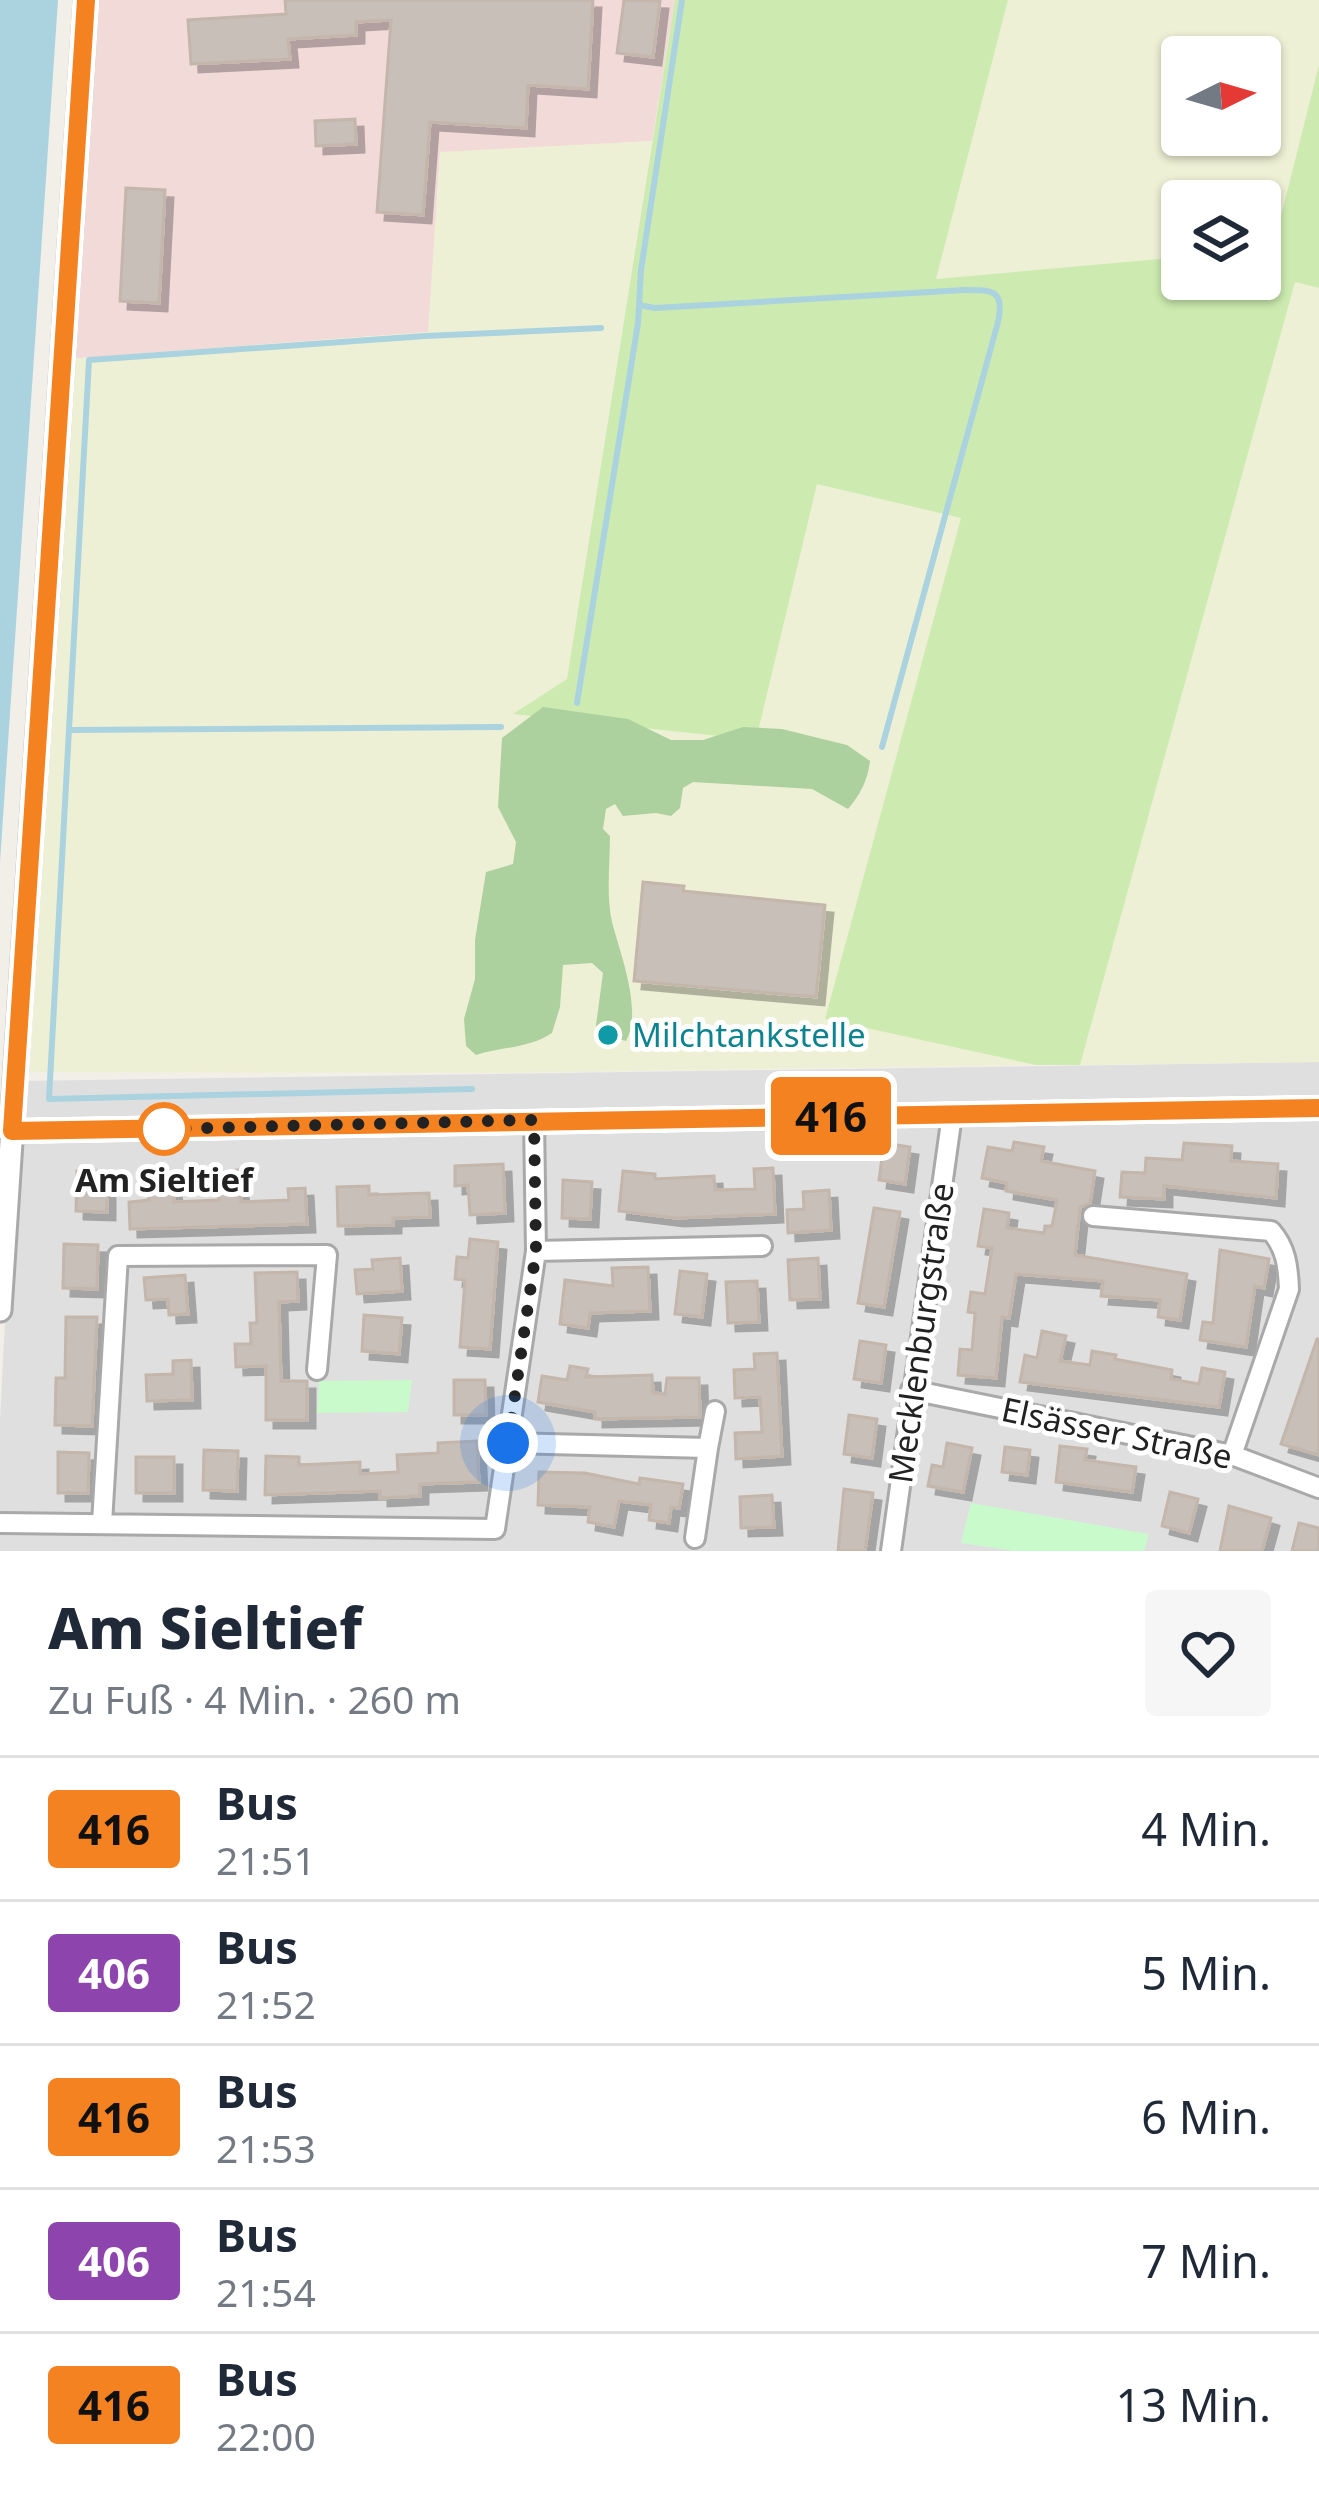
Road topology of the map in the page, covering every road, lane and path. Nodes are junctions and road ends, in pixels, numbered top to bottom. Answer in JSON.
{"nodes":[{"id":1,"x":86,"y":0,"type":"edge"},
{"id":2,"x":1319,"y":1108,"type":"edge"},
{"id":3,"x":952,"y":1115,"type":"junction"},
{"id":4,"x":534,"y":1120,"type":"junction"},
{"id":5,"x":12,"y":1131,"type":"junction"},
{"id":6,"x":1094,"y":1216,"type":"dead end"},
{"id":7,"x":762,"y":1246,"type":"dead end"},
{"id":8,"x":536,"y":1251,"type":"junction"},
{"id":9,"x":0,"y":1310,"type":"edge"},
{"id":10,"x":316,"y":1370,"type":"dead end"},
{"id":11,"x":911,"y":1390,"type":"junction"},
{"id":12,"x":715,"y":1412,"type":"dead end"},
{"id":13,"x":508,"y":1443,"type":"junction"},
{"id":14,"x":707,"y":1448,"type":"junction"},
{"id":15,"x":1232,"y":1455,"type":"junction"},
{"id":16,"x":1319,"y":1487,"type":"edge"},
{"id":17,"x":0,"y":1523,"type":"edge"},
{"id":18,"x":102,"y":1523,"type":"junction"},
{"id":19,"x":695,"y":1538,"type":"dead end"},
{"id":20,"x":891,"y":1551,"type":"edge"}],
"edges":[{"from":1,"to":5,"type":"street"},
{"from":2,"to":3,"type":"street"},
{"from":3,"to":4,"type":"street"},
{"from":3,"to":11,"type":"street","name":"Mecklenburgstraße"},
{"from":4,"to":5,"type":"street"},
{"from":4,"to":8,"type":"street"},
{"from":5,"to":9,"type":"street"},
{"from":6,"to":15,"type":"street"},
{"from":7,"to":8,"type":"street"},
{"from":8,"to":13,"type":"street"},
{"from":10,"to":18,"type":"street"},
{"from":11,"to":15,"type":"street","name":"Elsässer Straße"},
{"from":11,"to":20,"type":"street","name":"Mecklenburgstraße"},
{"from":12,"to":14,"type":"street"},
{"from":13,"to":14,"type":"street"},
{"from":13,"to":18,"type":"street"},
{"from":14,"to":19,"type":"street"},
{"from":15,"to":16,"type":"street","name":"Elsässer Straße"},
{"from":17,"to":18,"type":"street"}]}
